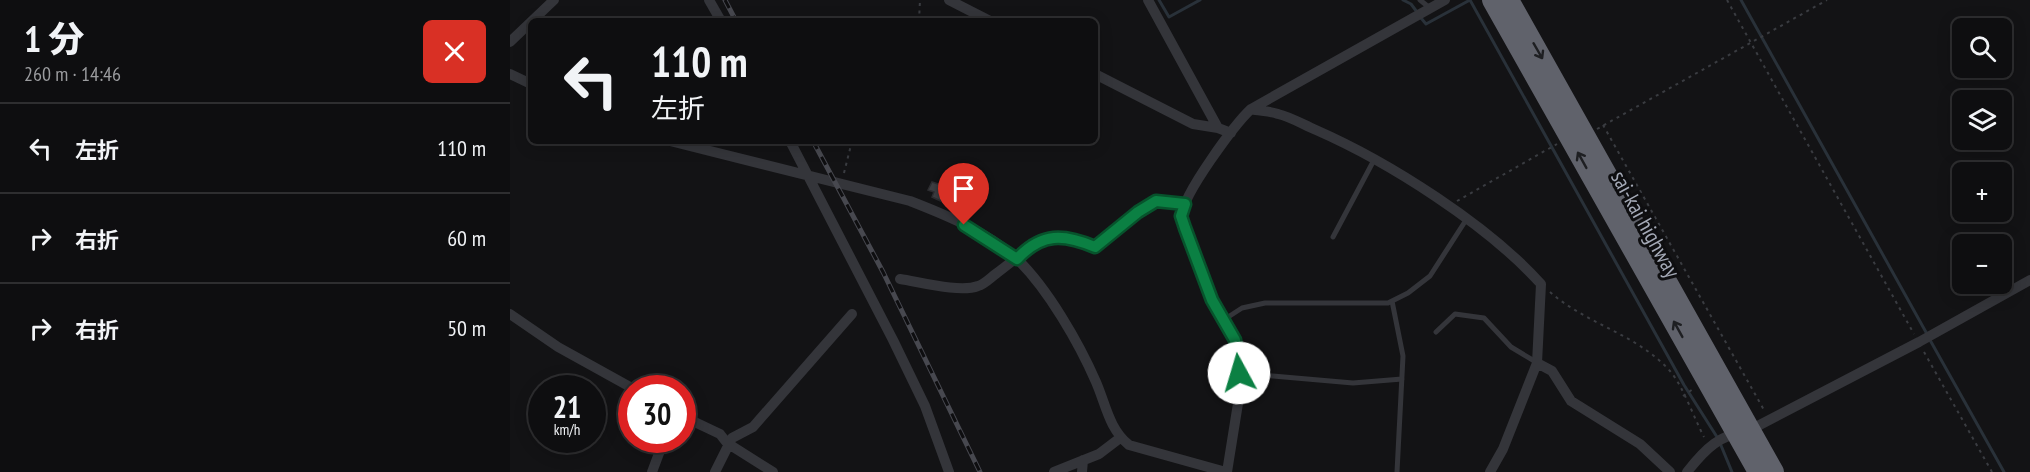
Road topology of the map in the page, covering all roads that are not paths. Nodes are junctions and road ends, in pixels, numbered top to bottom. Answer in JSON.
{"nodes":[{"id":1,"x":554,"y":0,"type":"edge"},
{"id":2,"x":709,"y":0,"type":"edge"},
{"id":3,"x":949,"y":0,"type":"edge"},
{"id":4,"x":1148,"y":0,"type":"edge"},
{"id":5,"x":1420,"y":0,"type":"edge"},
{"id":6,"x":1445,"y":0,"type":"edge"},
{"id":7,"x":1492,"y":0,"type":"edge"},
{"id":8,"x":1509,"y":0,"type":"edge"},
{"id":9,"x":1428,"y":10,"type":"junction"},
{"id":10,"x":535,"y":18,"type":"edge"},
{"id":11,"x":719,"y":18,"type":"edge"},
{"id":12,"x":984,"y":18,"type":"edge"},
{"id":13,"x":528,"y":25,"type":"edge"},
{"id":14,"x":510,"y":42,"type":"edge"},
{"id":15,"x":510,"y":74,"type":"edge"},
{"id":16,"x":1098,"y":76,"type":"edge"},
{"id":17,"x":528,"y":83,"type":"edge"},
{"id":18,"x":1251,"y":109,"type":"junction"},
{"id":19,"x":1218,"y":128,"type":"junction"},
{"id":20,"x":1231,"y":133,"type":"junction"},
{"id":21,"x":682,"y":144,"type":"edge"},
{"id":22,"x":792,"y":144,"type":"edge"},
{"id":23,"x":1374,"y":160,"type":"junction"},
{"id":24,"x":810,"y":175,"type":"junction"},
{"id":25,"x":1185,"y":204,"type":"junction"},
{"id":26,"x":1466,"y":220,"type":"junction"},
{"id":27,"x":1334,"y":237,"type":"dead end"},
{"id":28,"x":1017,"y":259,"type":"junction"},
{"id":29,"x":900,"y":279,"type":"dead end"},
{"id":30,"x":2030,"y":280,"type":"edge"},
{"id":31,"x":1392,"y":302,"type":"junction"},
{"id":32,"x":510,"y":314,"type":"edge"},
{"id":33,"x":852,"y":314,"type":"dead end"},
{"id":34,"x":1225,"y":319,"type":"junction"},
{"id":35,"x":1436,"y":332,"type":"dead end"},
{"id":36,"x":1537,"y":363,"type":"junction"},
{"id":37,"x":1239,"y":373,"type":"junction"},
{"id":38,"x":1402,"y":379,"type":"junction"},
{"id":39,"x":618,"y":380,"type":"edge"},
{"id":40,"x":696,"y":423,"type":"edge"},
{"id":41,"x":1743,"y":431,"type":"junction"},
{"id":42,"x":1120,"y":438,"type":"junction"},
{"id":43,"x":727,"y":443,"type":"junction"},
{"id":44,"x":659,"y":453,"type":"edge"},
{"id":45,"x":1083,"y":460,"type":"junction"},
{"id":46,"x":1194,"y":468,"type":"edge"},
{"id":47,"x":652,"y":472,"type":"edge"},
{"id":48,"x":715,"y":472,"type":"edge"},
{"id":49,"x":773,"y":472,"type":"edge"},
{"id":50,"x":949,"y":472,"type":"edge"},
{"id":51,"x":1054,"y":472,"type":"edge"},
{"id":52,"x":1082,"y":472,"type":"edge"},
{"id":53,"x":1226,"y":472,"type":"edge"},
{"id":54,"x":1397,"y":472,"type":"edge"},
{"id":55,"x":1490,"y":472,"type":"edge"},
{"id":56,"x":1670,"y":472,"type":"edge"},
{"id":57,"x":1687,"y":472,"type":"edge"},
{"id":58,"x":1758,"y":472,"type":"edge"},
{"id":59,"x":1774,"y":472,"type":"edge"}],
"edges":[{"from":1,"to":10,"type":"street"},
{"from":2,"to":11,"type":"street"},
{"from":3,"to":12,"type":"street"},
{"from":4,"to":19,"type":"street"},
{"from":5,"to":9,"type":"lane"},
{"from":6,"to":9,"type":"street"},
{"from":41,"to":7,"type":"highway","name":"sai-kai highway","one_way":true},
{"from":8,"to":41,"type":"highway","name":"sai-kai highway","one_way":true},
{"from":9,"to":18,"type":"street"},
{"from":13,"to":14,"type":"street"},
{"from":15,"to":17,"type":"street"},
{"from":16,"to":19,"type":"street"},
{"from":18,"to":20,"type":"street"},
{"from":18,"to":23,"type":"street"},
{"from":19,"to":20,"type":"street"},
{"from":20,"to":25,"type":"street"},
{"from":21,"to":24,"type":"street"},
{"from":22,"to":24,"type":"street"},
{"from":23,"to":26,"type":"street"},
{"from":23,"to":27,"type":"lane"},
{"from":24,"to":28,"type":"street"},
{"from":24,"to":50,"type":"street"},
{"from":25,"to":28,"type":"street"},
{"from":25,"to":34,"type":"street"},
{"from":26,"to":31,"type":"lane"},
{"from":26,"to":36,"type":"street"},
{"from":28,"to":29,"type":"street"},
{"from":28,"to":42,"type":"street"},
{"from":30,"to":41,"type":"street"},
{"from":31,"to":34,"type":"lane"},
{"from":31,"to":38,"type":"lane"},
{"from":32,"to":39,"type":"street"},
{"from":33,"to":43,"type":"street"},
{"from":34,"to":37,"type":"street"},
{"from":35,"to":36,"type":"lane"},
{"from":36,"to":55,"type":"street"},
{"from":36,"to":56,"type":"street"},
{"from":37,"to":38,"type":"lane"},
{"from":37,"to":53,"type":"street"},
{"from":38,"to":54,"type":"lane"},
{"from":40,"to":43,"type":"street"},
{"from":41,"to":57,"type":"street"},
{"from":41,"to":58,"type":"highway","name":"sai-kai highway"},
{"from":41,"to":59,"type":"highway","name":"sai-kai highway"},
{"from":42,"to":45,"type":"street"},
{"from":42,"to":46,"type":"street"},
{"from":43,"to":48,"type":"street"},
{"from":43,"to":49,"type":"street"},
{"from":44,"to":47,"type":"street"},
{"from":45,"to":51,"type":"street"},
{"from":45,"to":52,"type":"street"},
{"from":46,"to":53,"type":"street"}]}
